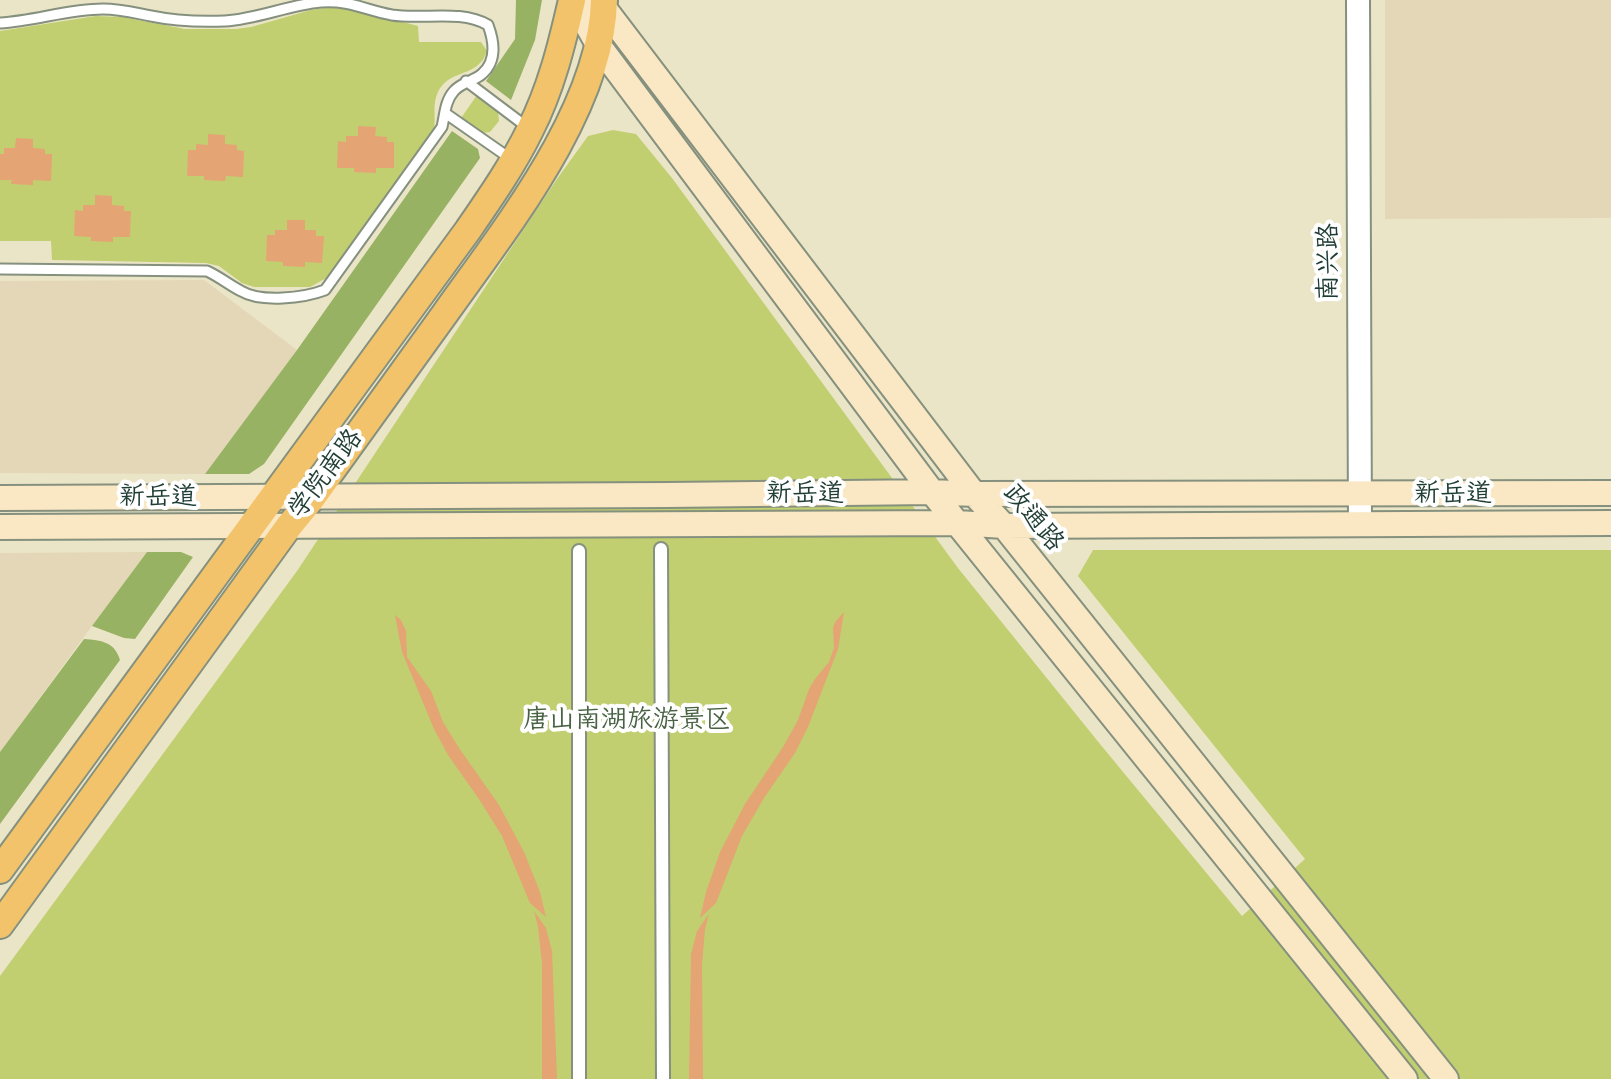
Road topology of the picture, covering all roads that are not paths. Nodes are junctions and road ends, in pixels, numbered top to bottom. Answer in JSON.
{"nodes":[{"id":1,"x":574,"y":0,"type":"edge"},
{"id":2,"x":1358,"y":0,"type":"edge"},
{"id":3,"x":604,"y":4,"type":"edge"},
{"id":4,"x":0,"y":23,"type":"edge"},
{"id":5,"x":599,"y":46,"type":"junction"},
{"id":6,"x":466,"y":81,"type":"junction"},
{"id":7,"x":445,"y":113,"type":"junction"},
{"id":8,"x":531,"y":129,"type":"junction"},
{"id":9,"x":513,"y":160,"type":"junction"},
{"id":10,"x":0,"y":269,"type":"edge"},
{"id":11,"x":932,"y":492,"type":"junction"},
{"id":12,"x":1360,"y":493,"type":"junction"},
{"id":13,"x":1611,"y":493,"type":"edge"},
{"id":14,"x":974,"y":494,"type":"junction"},
{"id":15,"x":272,"y":497,"type":"junction"},
{"id":16,"x":0,"y":498,"type":"edge"},
{"id":17,"x":312,"y":498,"type":"junction"},
{"id":18,"x":958,"y":523,"type":"junction"},
{"id":19,"x":1611,"y":523,"type":"edge"},
{"id":20,"x":1360,"y":525,"type":"junction"},
{"id":21,"x":289,"y":526,"type":"junction"},
{"id":22,"x":1004,"y":526,"type":"junction"},
{"id":23,"x":0,"y":527,"type":"edge"},
{"id":24,"x":251,"y":527,"type":"junction"},
{"id":25,"x":661,"y":549,"type":"dead end"},
{"id":26,"x":579,"y":551,"type":"dead end"},
{"id":27,"x":1255,"y":842,"type":"junction"},
{"id":28,"x":1234,"y":867,"type":"junction"},
{"id":29,"x":0,"y":870,"type":"edge"},
{"id":30,"x":0,"y":925,"type":"edge"},
{"id":31,"x":579,"y":1079,"type":"edge"},
{"id":32,"x":663,"y":1079,"type":"edge"},
{"id":33,"x":1405,"y":1079,"type":"edge"},
{"id":34,"x":1446,"y":1079,"type":"edge"}],
"edges":[{"from":1,"to":3,"type":"main road"},
{"from":1,"to":5,"type":"main road"},
{"from":1,"to":8,"type":"main road","name":"学院南路"},
{"from":2,"to":12,"type":"street","name":"南兴路"},
{"from":3,"to":5,"type":"main road","name":"学院南路"},
{"from":3,"to":14,"type":"main road","name":"政通路"},
{"from":4,"to":6,"type":"lane"},
{"from":5,"to":11,"type":"main road"},
{"from":5,"to":17,"type":"main road","name":"学院南路"},
{"from":6,"to":7,"type":"lane"},
{"from":6,"to":8,"type":"lane"},
{"from":7,"to":9,"type":"lane"},
{"from":7,"to":10,"type":"lane"},
{"from":8,"to":9,"type":"main road","name":"学院南路"},
{"from":9,"to":15,"type":"main road","name":"学院南路"},
{"from":11,"to":14,"type":"main road","name":"新岳道"},
{"from":11,"to":17,"type":"main road","name":"新岳道"},
{"from":11,"to":18,"type":"main road"},
{"from":12,"to":13,"type":"main road","name":"新岳道"},
{"from":12,"to":14,"type":"main road","name":"新岳道"},
{"from":12,"to":20,"type":"street","name":"南兴路"},
{"from":14,"to":22,"type":"main road","name":"政通路"},
{"from":15,"to":16,"type":"main road","name":"新岳道"},
{"from":15,"to":17,"type":"main road","name":"新岳道"},
{"from":15,"to":24,"type":"main road","name":"学院南路"},
{"from":17,"to":21,"type":"main road","name":"学院南路"},
{"from":18,"to":21,"type":"main road","name":"新岳道"},
{"from":18,"to":22,"type":"main road","name":"新岳道"},
{"from":18,"to":28,"type":"main road"},
{"from":19,"to":20,"type":"main road","name":"新岳道"},
{"from":20,"to":22,"type":"main road","name":"新岳道"},
{"from":21,"to":24,"type":"main road","name":"新岳道"},
{"from":21,"to":30,"type":"main road","name":"学院南路"},
{"from":22,"to":27,"type":"main road","name":"政通路"},
{"from":23,"to":24,"type":"main road","name":"新岳道"},
{"from":24,"to":29,"type":"main road","name":"学院南路"},
{"from":25,"to":32,"type":"street"},
{"from":26,"to":31,"type":"street"},
{"from":27,"to":28,"type":"main road"},
{"from":27,"to":34,"type":"main road","name":"政通路"},
{"from":28,"to":33,"type":"main road"}]}
